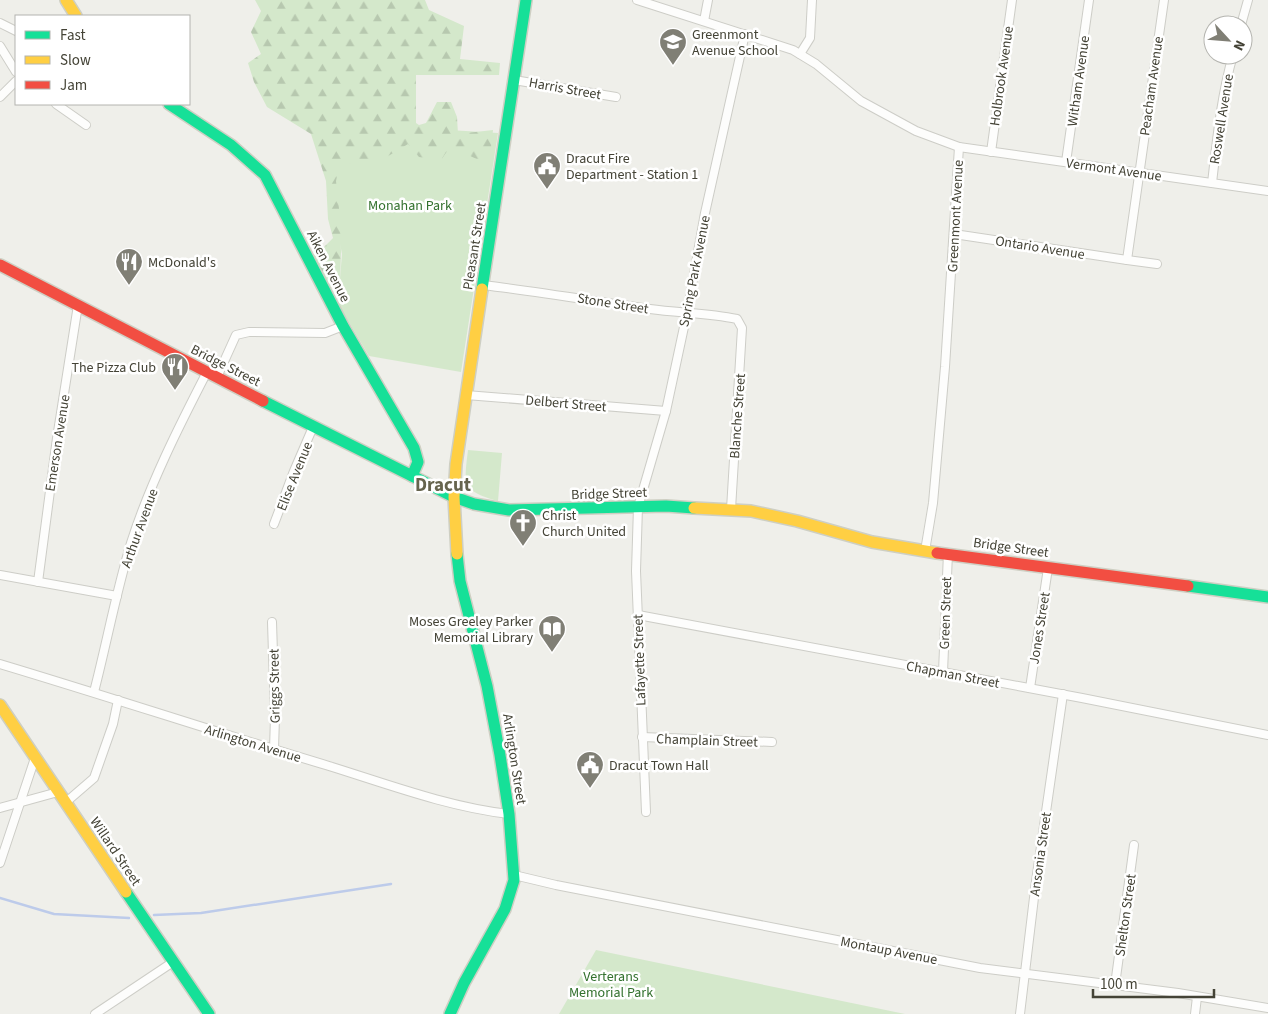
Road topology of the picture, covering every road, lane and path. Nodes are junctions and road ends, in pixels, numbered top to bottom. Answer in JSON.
{"nodes":[{"id":1,"x":66,"y":0,"type":"edge"},
{"id":2,"x":526,"y":0,"type":"edge"},
{"id":3,"x":637,"y":0,"type":"edge"},
{"id":4,"x":708,"y":0,"type":"edge"},
{"id":5,"x":812,"y":0,"type":"edge"},
{"id":6,"x":1012,"y":0,"type":"edge"},
{"id":7,"x":1089,"y":0,"type":"edge"},
{"id":8,"x":1164,"y":0,"type":"edge"},
{"id":9,"x":1248,"y":0,"type":"edge"},
{"id":10,"x":75,"y":15,"type":"edge"},
{"id":11,"x":1244,"y":15,"type":"edge"},
{"id":12,"x":704,"y":21,"type":"junction"},
{"id":13,"x":0,"y":23,"type":"edge"},
{"id":14,"x":15,"y":30,"type":"edge"},
{"id":15,"x":745,"y":34,"type":"junction"},
{"id":16,"x":0,"y":46,"type":"edge"},
{"id":17,"x":800,"y":54,"type":"junction"},
{"id":18,"x":1230,"y":65,"type":"edge"},
{"id":19,"x":15,"y":70,"type":"edge"},
{"id":20,"x":514,"y":80,"type":"junction"},
{"id":21,"x":15,"y":82,"type":"edge"},
{"id":22,"x":0,"y":97,"type":"edge"},
{"id":23,"x":616,"y":97,"type":"dead end"},
{"id":24,"x":57,"y":105,"type":"edge"},
{"id":25,"x":171,"y":105,"type":"edge"},
{"id":26,"x":86,"y":125,"type":"dead end"},
{"id":27,"x":959,"y":148,"type":"junction"},
{"id":28,"x":992,"y":152,"type":"junction"},
{"id":29,"x":1066,"y":162,"type":"junction"},
{"id":30,"x":1139,"y":173,"type":"junction"},
{"id":31,"x":1212,"y":183,"type":"junction"},
{"id":32,"x":1268,"y":191,"type":"edge"},
{"id":33,"x":954,"y":234,"type":"junction"},
{"id":34,"x":1127,"y":260,"type":"junction"},
{"id":35,"x":1157,"y":264,"type":"dead end"},
{"id":36,"x":0,"y":265,"type":"edge"},
{"id":37,"x":484,"y":285,"type":"junction"},
{"id":38,"x":78,"y":305,"type":"junction"},
{"id":39,"x":687,"y":313,"type":"junction"},
{"id":40,"x":739,"y":323,"type":"joint"},
{"id":41,"x":342,"y":326,"type":"junction"},
{"id":42,"x":212,"y":374,"type":"junction"},
{"id":43,"x":466,"y":395,"type":"junction"},
{"id":44,"x":666,"y":411,"type":"junction"},
{"id":45,"x":314,"y":427,"type":"junction"},
{"id":46,"x":412,"y":476,"type":"junction"},
{"id":47,"x":454,"y":497,"type":"junction"},
{"id":48,"x":638,"y":507,"type":"junction"},
{"id":49,"x":731,"y":509,"type":"junction"},
{"id":50,"x":274,"y":524,"type":"dead end"},
{"id":51,"x":925,"y":551,"type":"junction"},
{"id":52,"x":948,"y":553,"type":"junction"},
{"id":53,"x":1048,"y":568,"type":"junction"},
{"id":54,"x":0,"y":575,"type":"edge"},
{"id":55,"x":38,"y":582,"type":"junction"},
{"id":56,"x":117,"y":596,"type":"junction"},
{"id":57,"x":1268,"y":597,"type":"edge"},
{"id":58,"x":638,"y":616,"type":"junction"},
{"id":59,"x":272,"y":622,"type":"dead end"},
{"id":60,"x":0,"y":664,"type":"edge"},
{"id":61,"x":943,"y":672,"type":"junction"},
{"id":62,"x":1030,"y":688,"type":"junction"},
{"id":63,"x":94,"y":692,"type":"junction"},
{"id":64,"x":1063,"y":694,"type":"junction"},
{"id":65,"x":118,"y":700,"type":"junction"},
{"id":66,"x":0,"y":705,"type":"edge"},
{"id":67,"x":1268,"y":735,"type":"edge"},
{"id":68,"x":642,"y":737,"type":"junction"},
{"id":69,"x":772,"y":742,"type":"dead end"},
{"id":70,"x":274,"y":750,"type":"junction"},
{"id":71,"x":35,"y":758,"type":"junction"},
{"id":72,"x":58,"y":792,"type":"junction"},
{"id":73,"x":20,"y":803,"type":"junction"},
{"id":74,"x":65,"y":803,"type":"junction"},
{"id":75,"x":0,"y":808,"type":"edge"},
{"id":76,"x":646,"y":812,"type":"dead end"},
{"id":77,"x":508,"y":814,"type":"junction"},
{"id":78,"x":1134,"y":845,"type":"dead end"},
{"id":79,"x":0,"y":863,"type":"edge"},
{"id":80,"x":514,"y":875,"type":"junction"},
{"id":81,"x":173,"y":962,"type":"junction"},
{"id":82,"x":1024,"y":973,"type":"junction"},
{"id":83,"x":1115,"y":985,"type":"junction"},
{"id":84,"x":1198,"y":996,"type":"junction"},
{"id":85,"x":1268,"y":1008,"type":"edge"},
{"id":86,"x":96,"y":1014,"type":"edge"},
{"id":87,"x":209,"y":1014,"type":"edge"},
{"id":88,"x":450,"y":1014,"type":"edge"},
{"id":89,"x":1020,"y":1014,"type":"edge"},
{"id":90,"x":1195,"y":1014,"type":"edge"}],
"edges":[{"from":1,"to":10,"type":"main road"},
{"from":2,"to":20,"type":"main road","name":"Pleasant Street"},
{"from":3,"to":12,"type":"street","name":"Greenmont Avenue"},
{"from":4,"to":12,"type":"street"},
{"from":5,"to":17,"type":"street"},
{"from":6,"to":28,"type":"street","name":"Holbrook Avenue"},
{"from":7,"to":29,"type":"street","name":"Witham Avenue"},
{"from":8,"to":30,"type":"street","name":"Peacham Avenue"},
{"from":9,"to":11,"type":"street"},
{"from":12,"to":15,"type":"street","name":"Greenmont Avenue"},
{"from":13,"to":14,"type":"street"},
{"from":15,"to":17,"type":"street","name":"Greenmont Avenue"},
{"from":15,"to":39,"type":"street","name":"Spring Park Avenue"},
{"from":16,"to":19,"type":"street"},
{"from":17,"to":27,"type":"street","name":"Greenmont Avenue"},
{"from":18,"to":31,"type":"street","name":"Roswell Avenue"},
{"from":20,"to":23,"type":"street","name":"Harris Street"},
{"from":20,"to":37,"type":"main road","name":"Pleasant Street"},
{"from":21,"to":22,"type":"street"},
{"from":24,"to":26,"type":"street"},
{"from":25,"to":41,"type":"main road","name":"Aiken Avenue"},
{"from":27,"to":28,"type":"street","name":"Vermont Avenue"},
{"from":27,"to":33,"type":"street","name":"Greenmont Avenue"},
{"from":28,"to":29,"type":"street","name":"Vermont Avenue"},
{"from":29,"to":30,"type":"street","name":"Vermont Avenue"},
{"from":30,"to":31,"type":"street","name":"Vermont Avenue"},
{"from":30,"to":34,"type":"street"},
{"from":31,"to":32,"type":"street","name":"Vermont Avenue"},
{"from":33,"to":34,"type":"street","name":"Ontario Avenue"},
{"from":33,"to":51,"type":"street","name":"Greenmont Avenue"},
{"from":34,"to":35,"type":"street","name":"Ontario Avenue"},
{"from":36,"to":38,"type":"main road","name":"Bridge Street"},
{"from":37,"to":39,"type":"street","name":"Stone Street"},
{"from":37,"to":43,"type":"main road","name":"Pleasant Street"},
{"from":38,"to":42,"type":"main road","name":"Bridge Street"},
{"from":38,"to":55,"type":"street","name":"Emerson Avenue"},
{"from":39,"to":40,"type":"street","name":"Stone Street"},
{"from":39,"to":44,"type":"street","name":"Spring Park Avenue"},
{"from":40,"to":49,"type":"street","name":"Blanche Street"},
{"from":41,"to":42,"type":"street","name":"Arthur Avenue"},
{"from":41,"to":46,"type":"main road","name":"Aiken Avenue"},
{"from":42,"to":45,"type":"main road","name":"Bridge Street"},
{"from":42,"to":56,"type":"street","name":"Arthur Avenue"},
{"from":43,"to":44,"type":"street","name":"Delbert Street"},
{"from":43,"to":47,"type":"main road","name":"Pleasant Street"},
{"from":44,"to":48,"type":"street","name":"Spring Park Avenue"},
{"from":45,"to":46,"type":"main road","name":"Bridge Street"},
{"from":45,"to":50,"type":"street","name":"Elise Avenue"},
{"from":46,"to":47,"type":"main road","name":"Bridge Street"},
{"from":47,"to":48,"type":"main road","name":"Bridge Street"},
{"from":47,"to":77,"type":"main road","name":"Arlington Street"},
{"from":48,"to":49,"type":"main road","name":"Bridge Street"},
{"from":48,"to":58,"type":"street","name":"Lafayette Street"},
{"from":49,"to":51,"type":"main road","name":"Bridge Street"},
{"from":51,"to":52,"type":"main road","name":"Bridge Street"},
{"from":52,"to":53,"type":"main road","name":"Bridge Street"},
{"from":52,"to":61,"type":"street","name":"Green Street"},
{"from":53,"to":57,"type":"main road","name":"Bridge Street"},
{"from":53,"to":62,"type":"street","name":"Jones Street"},
{"from":54,"to":55,"type":"street"},
{"from":55,"to":56,"type":"street"},
{"from":56,"to":63,"type":"street","name":"Arthur Avenue"},
{"from":58,"to":61,"type":"street","name":"Chapman Street"},
{"from":58,"to":68,"type":"street","name":"Lafayette Street"},
{"from":59,"to":70,"type":"street","name":"Griggs Street"},
{"from":60,"to":63,"type":"street","name":"Arlington Avenue"},
{"from":61,"to":62,"type":"street","name":"Chapman Street"},
{"from":62,"to":64,"type":"street","name":"Chapman Street"},
{"from":63,"to":65,"type":"street","name":"Arlington Avenue"},
{"from":64,"to":67,"type":"street","name":"Chapman Street"},
{"from":64,"to":82,"type":"street","name":"Ansonia Street"},
{"from":65,"to":70,"type":"street","name":"Arlington Avenue"},
{"from":65,"to":74,"type":"street"},
{"from":66,"to":71,"type":"main road","name":"Willard Street"},
{"from":68,"to":69,"type":"street","name":"Champlain Street"},
{"from":68,"to":76,"type":"street","name":"Lafayette Street"},
{"from":70,"to":77,"type":"street","name":"Arlington Avenue"},
{"from":71,"to":72,"type":"main road","name":"Willard Street"},
{"from":71,"to":73,"type":"street"},
{"from":72,"to":73,"type":"street"},
{"from":72,"to":74,"type":"main road","name":"Willard Street"},
{"from":73,"to":75,"type":"street"},
{"from":73,"to":79,"type":"street"},
{"from":74,"to":81,"type":"main road","name":"Willard Street"},
{"from":77,"to":80,"type":"main road","name":"Arlington Street"},
{"from":78,"to":83,"type":"street","name":"Shelton Street"},
{"from":80,"to":82,"type":"street","name":"Montaup Avenue"},
{"from":80,"to":88,"type":"main road","name":"Arlington Street"},
{"from":81,"to":86,"type":"street"},
{"from":81,"to":87,"type":"main road","name":"Willard Street"},
{"from":82,"to":83,"type":"street","name":"Montaup Avenue"},
{"from":82,"to":89,"type":"street","name":"Ansonia Street"},
{"from":83,"to":84,"type":"street","name":"Montaup Avenue"},
{"from":84,"to":85,"type":"street","name":"Montaup Avenue"},
{"from":84,"to":90,"type":"street"}]}
